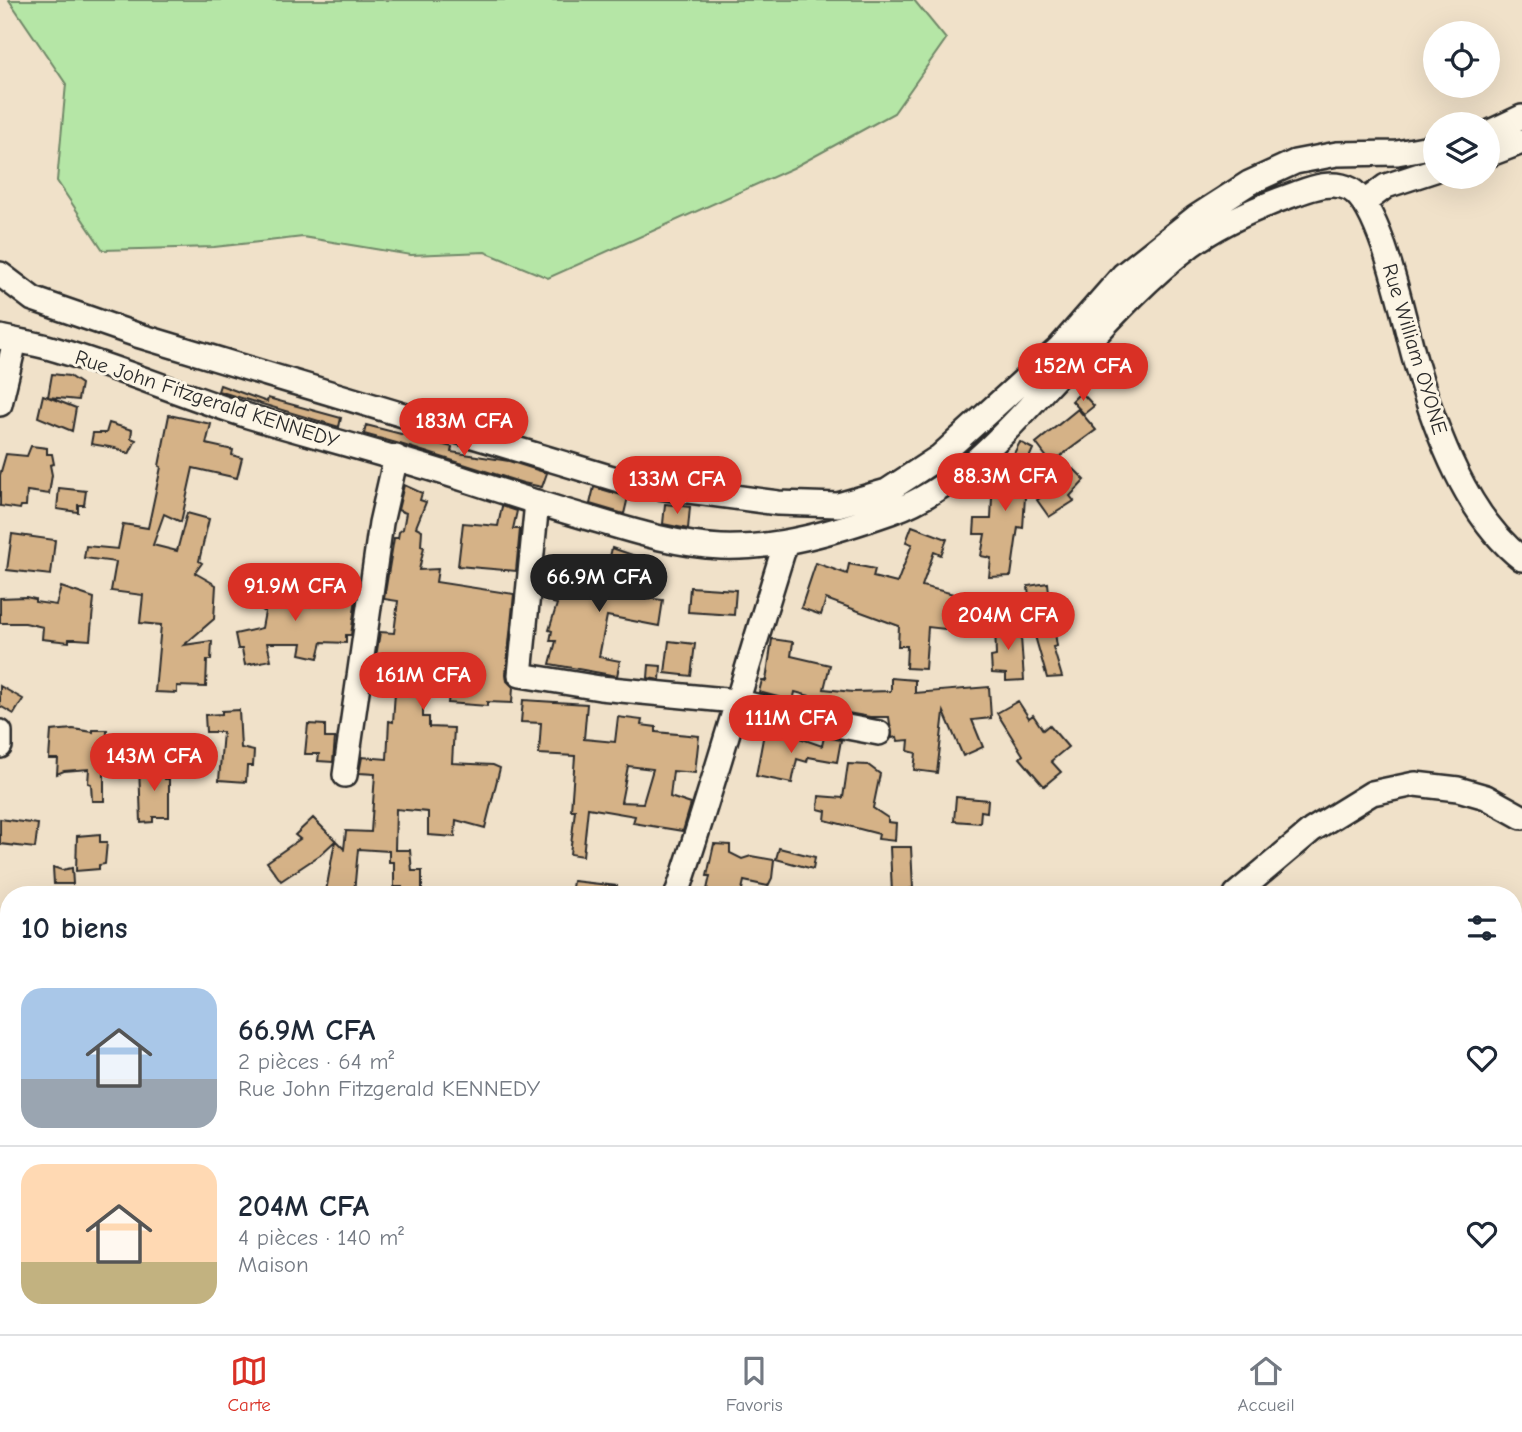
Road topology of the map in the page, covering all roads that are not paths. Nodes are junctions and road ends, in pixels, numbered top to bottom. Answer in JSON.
{"nodes":[{"id":1,"x":1522,"y":117,"type":"edge"},
{"id":2,"x":1500,"y":127,"type":"edge"},
{"id":3,"x":1522,"y":142,"type":"edge"},
{"id":4,"x":1423,"y":148,"type":"edge"},
{"id":5,"x":1500,"y":150,"type":"edge"},
{"id":6,"x":1423,"y":174,"type":"edge"},
{"id":7,"x":1365,"y":202,"type":"junction"},
{"id":8,"x":0,"y":274,"type":"edge"},
{"id":9,"x":8,"y":339,"type":"edge"},
{"id":10,"x":0,"y":404,"type":"edge"},
{"id":11,"x":396,"y":457,"type":"junction"},
{"id":12,"x":537,"y":502,"type":"junction"},
{"id":13,"x":786,"y":542,"type":"junction"},
{"id":14,"x":1522,"y":559,"type":"edge"},
{"id":15,"x":736,"y":701,"type":"junction"},
{"id":16,"x":0,"y":732,"type":"edge"},
{"id":17,"x":879,"y":733,"type":"dead end"},
{"id":18,"x":0,"y":746,"type":"edge"},
{"id":19,"x":345,"y":775,"type":"dead end"},
{"id":20,"x":1522,"y":817,"type":"edge"},
{"id":21,"x":680,"y":886,"type":"edge"},
{"id":22,"x":1246,"y":886,"type":"edge"}],
"edges":[{"from":1,"to":2,"type":"street"},
{"from":3,"to":5,"type":"street"},
{"from":4,"to":8,"type":"street"},
{"from":6,"to":7,"type":"street"},
{"from":7,"to":13,"type":"street","name":"Rue John Fitzgerald KENNEDY"},
{"from":7,"to":14,"type":"street","name":"Rue William OYONE"},
{"from":9,"to":10,"type":"street"},
{"from":9,"to":11,"type":"street","name":"Rue John Fitzgerald KENNEDY"},
{"from":11,"to":12,"type":"street","name":"Rue John Fitzgerald KENNEDY"},
{"from":11,"to":19,"type":"street"},
{"from":12,"to":13,"type":"street","name":"Rue John Fitzgerald KENNEDY"},
{"from":12,"to":15,"type":"street"},
{"from":13,"to":15,"type":"street"},
{"from":15,"to":17,"type":"street"},
{"from":15,"to":21,"type":"street"},
{"from":16,"to":18,"type":"street"},
{"from":20,"to":22,"type":"street"}]}
